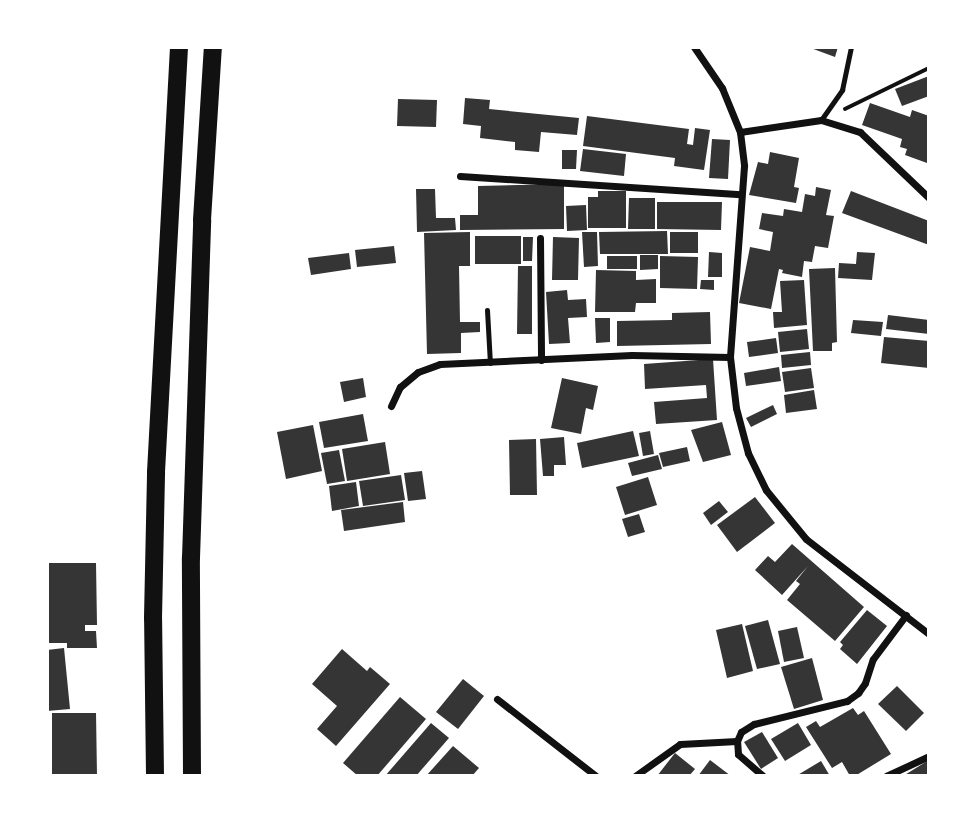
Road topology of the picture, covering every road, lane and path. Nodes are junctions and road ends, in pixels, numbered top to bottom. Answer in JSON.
{"nodes":[{"id":1,"x":179,"y":47,"type":"edge"},
{"id":2,"x":213,"y":47,"type":"edge"},
{"id":3,"x":694,"y":47,"type":"edge"},
{"id":4,"x":851,"y":47,"type":"edge"},
{"id":5,"x":929,"y":68,"type":"edge"},
{"id":6,"x":821,"y":120,"type":"junction"},
{"id":7,"x":740,"y":132,"type":"junction"},
{"id":8,"x":460,"y":176,"type":"dead end"},
{"id":9,"x":740,"y":194,"type":"junction"},
{"id":10,"x":929,"y":198,"type":"edge"},
{"id":11,"x":540,"y":238,"type":"dead end"},
{"id":12,"x":487,"y":310,"type":"dead end"},
{"id":13,"x":730,"y":357,"type":"junction"},
{"id":14,"x":541,"y":360,"type":"junction"},
{"id":15,"x":491,"y":363,"type":"junction"},
{"id":16,"x":391,"y":406,"type":"dead end"},
{"id":17,"x":906,"y":615,"type":"junction"},
{"id":18,"x":929,"y":634,"type":"edge"},
{"id":19,"x":497,"y":699,"type":"dead end"},
{"id":20,"x":737,"y":741,"type":"junction"},
{"id":21,"x":929,"y":756,"type":"edge"},
{"id":22,"x":155,"y":776,"type":"edge"},
{"id":23,"x":192,"y":776,"type":"edge"},
{"id":24,"x":596,"y":776,"type":"edge"},
{"id":25,"x":635,"y":776,"type":"edge"},
{"id":26,"x":763,"y":776,"type":"edge"},
{"id":27,"x":886,"y":776,"type":"edge"}],
"edges":[{"from":1,"to":22,"type":"highway"},
{"from":2,"to":23,"type":"highway"},
{"from":3,"to":7,"type":"street"},
{"from":4,"to":6,"type":"lane"},
{"from":5,"to":6,"type":"path"},
{"from":6,"to":7,"type":"street"},
{"from":6,"to":10,"type":"street"},
{"from":7,"to":9,"type":"street"},
{"from":8,"to":9,"type":"street"},
{"from":9,"to":13,"type":"street"},
{"from":11,"to":14,"type":"street"},
{"from":12,"to":15,"type":"lane"},
{"from":13,"to":14,"type":"street"},
{"from":13,"to":17,"type":"street"},
{"from":14,"to":15,"type":"street"},
{"from":15,"to":16,"type":"street"},
{"from":17,"to":18,"type":"street"},
{"from":17,"to":20,"type":"street"},
{"from":19,"to":24,"type":"street"},
{"from":20,"to":25,"type":"street"},
{"from":20,"to":26,"type":"street"},
{"from":21,"to":27,"type":"street"}]}
